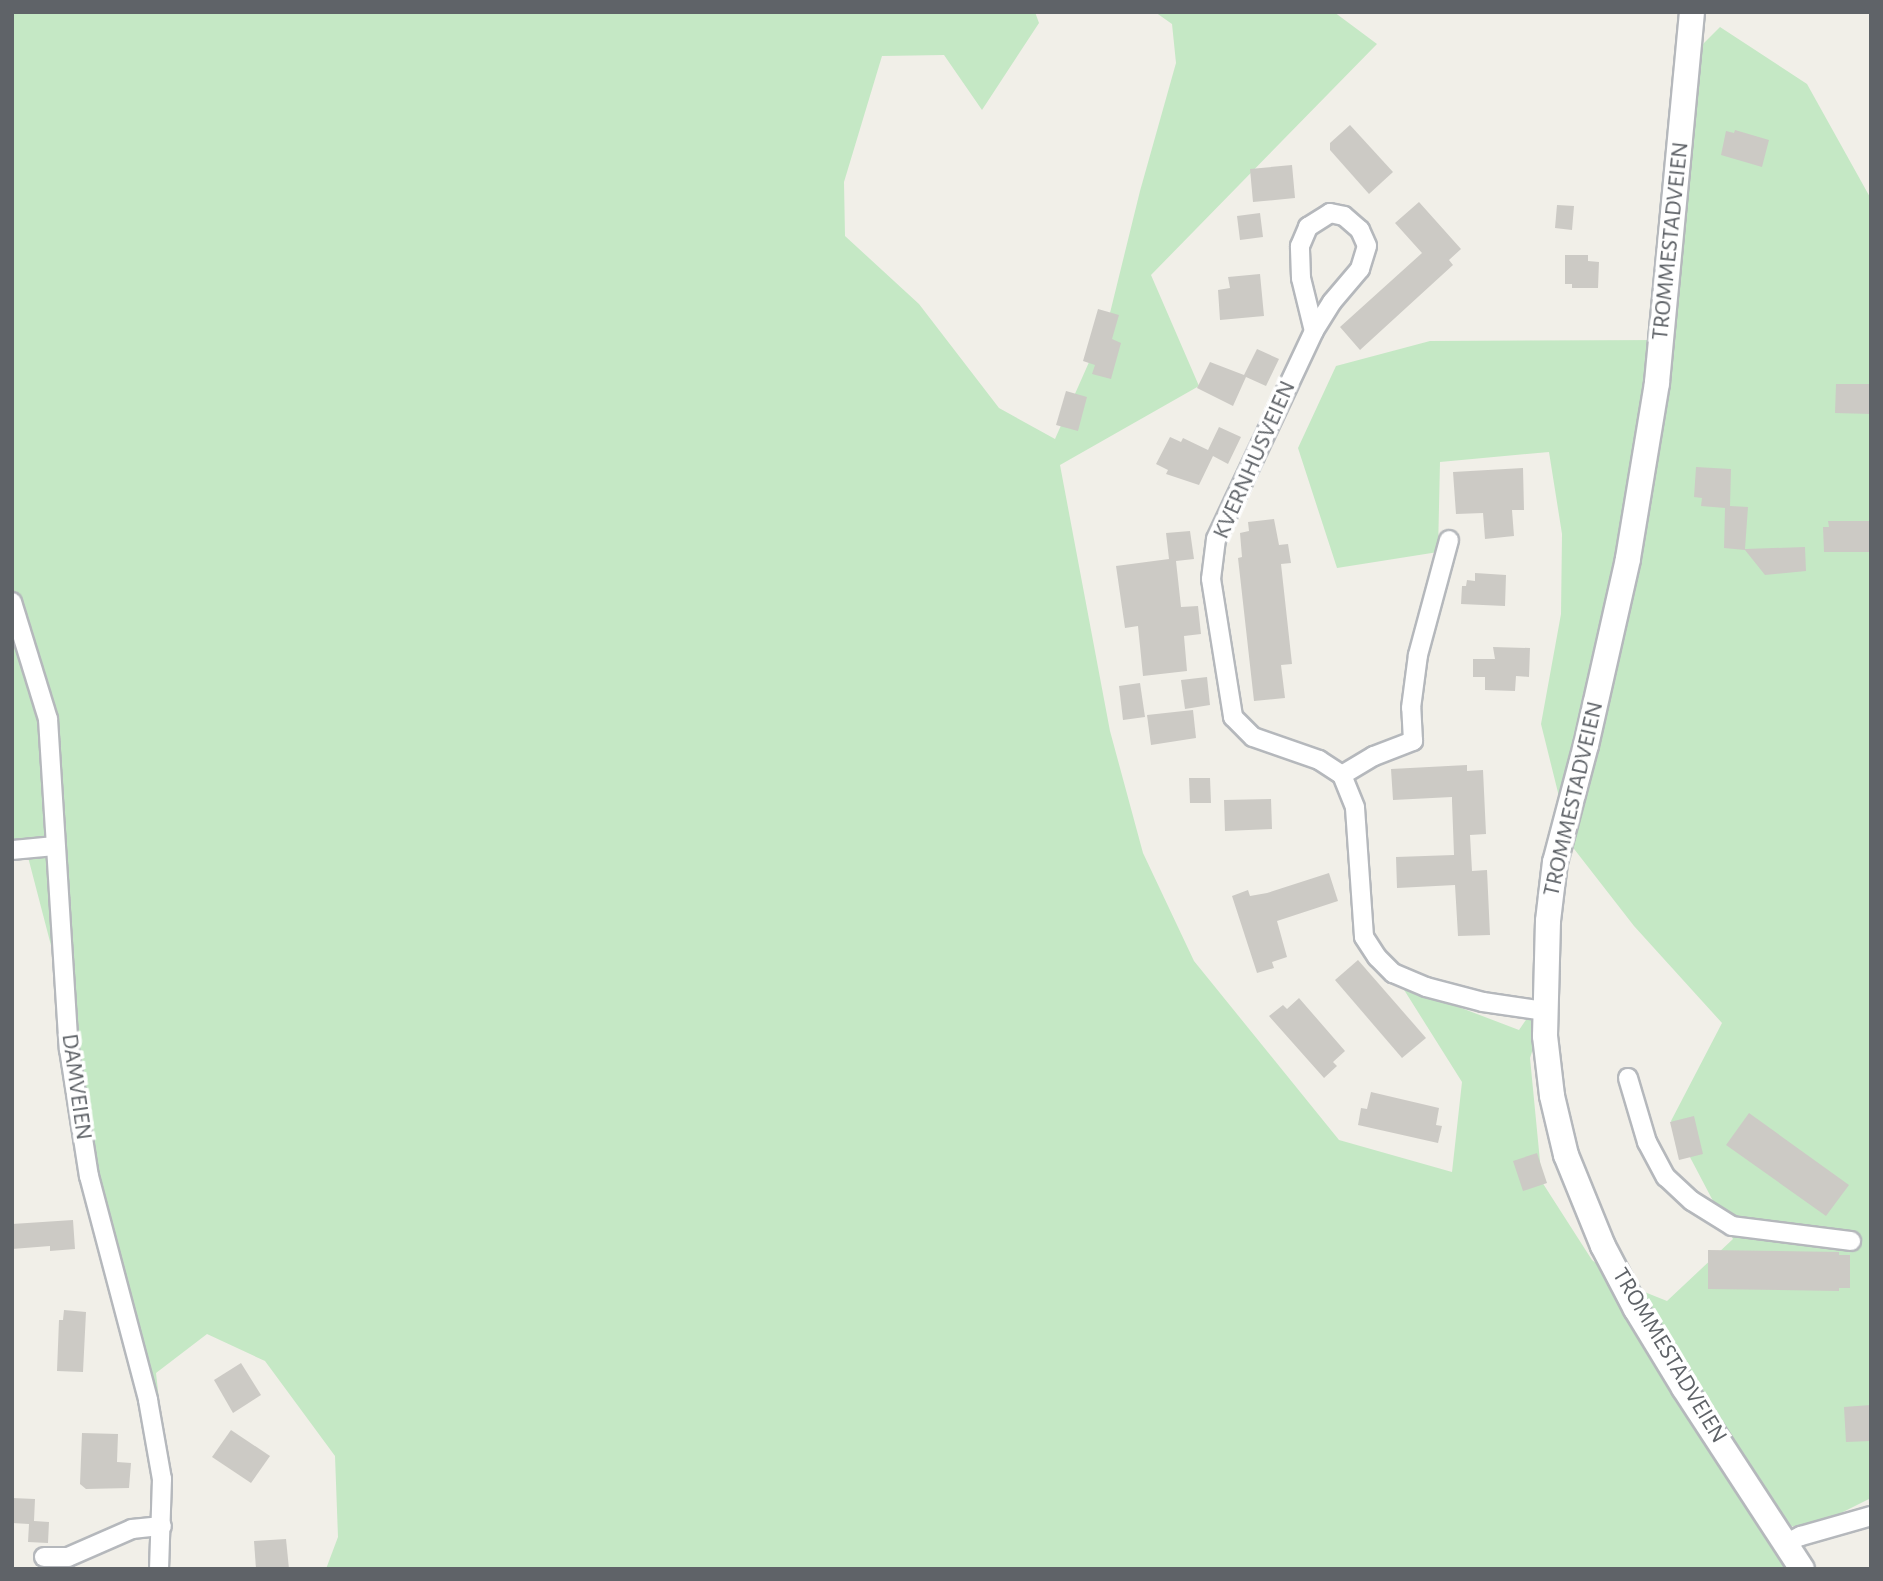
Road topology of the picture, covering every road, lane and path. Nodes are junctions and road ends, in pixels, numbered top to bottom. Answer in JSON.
{"nodes":[{"id":1,"x":1692,"y":12,"type":"edge"},
{"id":2,"x":1314,"y":331,"type":"junction"},
{"id":3,"x":1450,"y":540,"type":"dead end"},
{"id":4,"x":12,"y":602,"type":"edge"},
{"id":5,"x":1342,"y":775,"type":"junction"},
{"id":6,"x":54,"y":846,"type":"junction"},
{"id":7,"x":12,"y":850,"type":"edge"},
{"id":8,"x":1545,"y":1011,"type":"junction"},
{"id":9,"x":1628,"y":1078,"type":"dead end"},
{"id":10,"x":1851,"y":1241,"type":"dead end"},
{"id":11,"x":1871,"y":1516,"type":"edge"},
{"id":12,"x":162,"y":1526,"type":"junction"},
{"id":13,"x":1785,"y":1544,"type":"junction"},
{"id":14,"x":44,"y":1557,"type":"dead end"},
{"id":15,"x":159,"y":1569,"type":"edge"},
{"id":16,"x":1802,"y":1569,"type":"edge"}],
"edges":[{"from":1,"to":8,"type":"main road","name":"TROMMESTADVEIEN"},
{"from":2,"to":2,"type":"street","name":"KVERNHUSVEIEN"},
{"from":2,"to":5,"type":"street","name":"KVERNHUSVEIEN"},
{"from":3,"to":5,"type":"street"},
{"from":4,"to":6,"type":"street","name":"DAMVEIEN"},
{"from":5,"to":8,"type":"street"},
{"from":6,"to":7,"type":"street"},
{"from":6,"to":12,"type":"street","name":"DAMVEIEN"},
{"from":8,"to":13,"type":"main road","name":"TROMMESTADVEIEN"},
{"from":9,"to":10,"type":"street"},
{"from":11,"to":13,"type":"street"},
{"from":12,"to":14,"type":"street"},
{"from":12,"to":15,"type":"street","name":"DAMVEIEN"},
{"from":13,"to":16,"type":"main road","name":"TROMMESTADVEIEN"}]}
